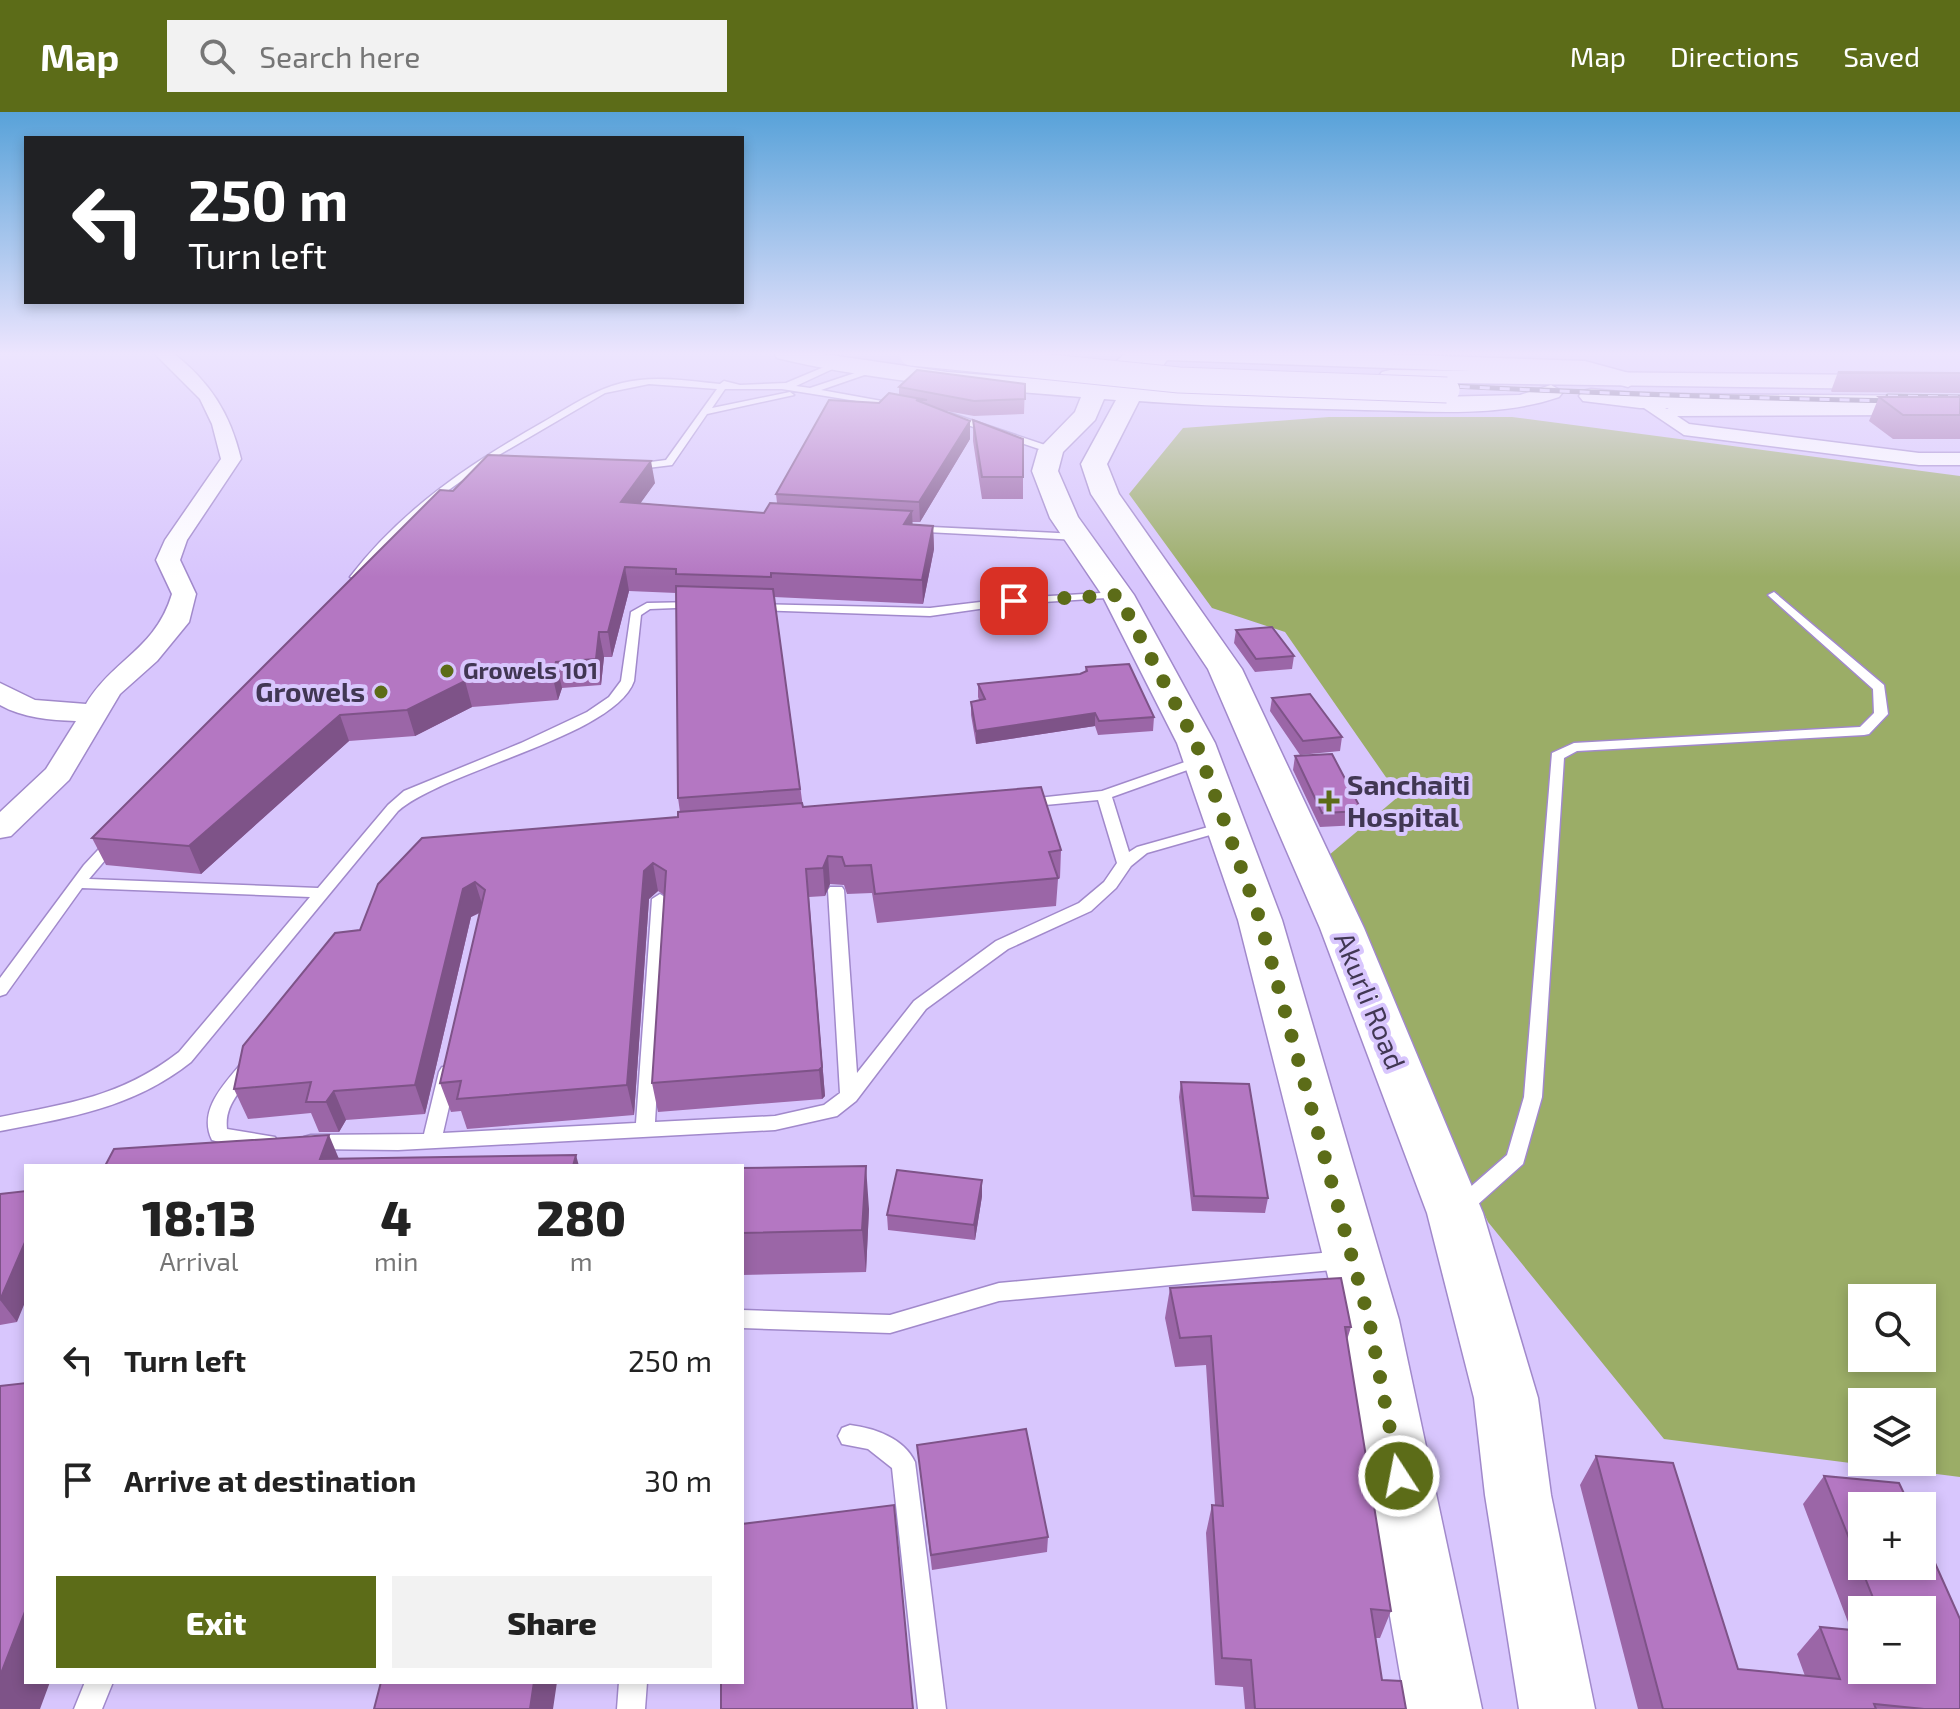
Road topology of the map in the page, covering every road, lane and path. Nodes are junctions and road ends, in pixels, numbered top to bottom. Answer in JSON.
{"nodes":[{"id":1,"x":225,"y":428,"type":"edge"},
{"id":2,"x":545,"y":428,"type":"edge"},
{"id":3,"x":694,"y":428,"type":"edge"},
{"id":4,"x":989,"y":428,"type":"edge"},
{"id":5,"x":1073,"y":428,"type":"edge"},
{"id":6,"x":1111,"y":428,"type":"edge"},
{"id":7,"x":1682,"y":428,"type":"edge"},
{"id":8,"x":1051,"y":450,"type":"junction"},
{"id":9,"x":1960,"y":459,"type":"edge"},
{"id":10,"x":614,"y":466,"type":"edge"},
{"id":11,"x":902,"y":529,"type":"edge"},
{"id":12,"x":1078,"y":537,"type":"junction"},
{"id":13,"x":350,"y":584,"type":"edge"},
{"id":14,"x":1118,"y":595,"type":"junction"},
{"id":15,"x":1774,"y":595,"type":"dead end"},
{"id":16,"x":715,"y":605,"type":"edge"},
{"id":17,"x":744,"y":606,"type":"edge"},
{"id":18,"x":0,"y":691,"type":"edge"},
{"id":19,"x":96,"y":713,"type":"junction"},
{"id":20,"x":1202,"y":760,"type":"junction"},
{"id":21,"x":1104,"y":795,"type":"junction"},
{"id":22,"x":1008,"y":805,"type":"edge"},
{"id":23,"x":1226,"y":826,"type":"junction"},
{"id":24,"x":0,"y":829,"type":"edge"},
{"id":25,"x":121,"y":834,"type":"edge"},
{"id":26,"x":1125,"y":863,"type":"junction"},
{"id":27,"x":78,"y":883,"type":"junction"},
{"id":28,"x":836,"y":890,"type":"edge"},
{"id":29,"x":322,"y":893,"type":"junction"},
{"id":30,"x":660,"y":899,"type":"edge"},
{"id":31,"x":0,"y":990,"type":"edge"},
{"id":32,"x":261,"y":1052,"type":"edge"},
{"id":33,"x":452,"y":1052,"type":"edge"},
{"id":34,"x":849,"y":1096,"type":"junction"},
{"id":35,"x":0,"y":1124,"type":"edge"},
{"id":36,"x":645,"y":1129,"type":"junction"},
{"id":37,"x":432,"y":1141,"type":"junction"},
{"id":38,"x":1455,"y":1213,"type":"junction"},
{"id":39,"x":1353,"y":1259,"type":"junction"},
{"id":40,"x":744,"y":1319,"type":"edge"},
{"id":41,"x":850,"y":1436,"type":"dead end"},
{"id":42,"x":98,"y":1684,"type":"edge"},
{"id":43,"x":633,"y":1684,"type":"edge"},
{"id":44,"x":88,"y":1709,"type":"edge"},
{"id":45,"x":631,"y":1709,"type":"edge"},
{"id":46,"x":932,"y":1709,"type":"edge"},
{"id":47,"x":1444,"y":1709,"type":"edge"},
{"id":48,"x":1557,"y":1709,"type":"edge"}],
"edges":[{"from":1,"to":19,"type":"street"},
{"from":2,"to":13,"type":"lane"},
{"from":3,"to":10,"type":"lane"},
{"from":4,"to":8,"type":"lane"},
{"from":5,"to":8,"type":"main road","name":"Akurli Road"},
{"from":6,"to":38,"type":"main road","name":"Akurli Road"},
{"from":7,"to":9,"type":"street"},
{"from":8,"to":12,"type":"main road"},
{"from":11,"to":12,"type":"lane"},
{"from":12,"to":14,"type":"main road"},
{"from":14,"to":17,"type":"lane"},
{"from":14,"to":20,"type":"main road"},
{"from":15,"to":38,"type":"lane"},
{"from":16,"to":29,"type":"lane"},
{"from":18,"to":19,"type":"street"},
{"from":19,"to":24,"type":"street"},
{"from":20,"to":21,"type":"lane"},
{"from":20,"to":23,"type":"main road"},
{"from":21,"to":22,"type":"lane"},
{"from":21,"to":26,"type":"lane"},
{"from":23,"to":26,"type":"lane"},
{"from":23,"to":39,"type":"main road"},
{"from":25,"to":27,"type":"lane"},
{"from":26,"to":34,"type":"lane"},
{"from":27,"to":29,"type":"lane"},
{"from":27,"to":31,"type":"lane"},
{"from":28,"to":34,"type":"lane"},
{"from":29,"to":35,"type":"lane"},
{"from":30,"to":36,"type":"lane"},
{"from":32,"to":37,"type":"lane"},
{"from":33,"to":37,"type":"lane"},
{"from":34,"to":36,"type":"lane"},
{"from":36,"to":37,"type":"lane"},
{"from":38,"to":48,"type":"main road","name":"Akurli Road"},
{"from":39,"to":40,"type":"lane"},
{"from":39,"to":47,"type":"main road"},
{"from":41,"to":46,"type":"lane"},
{"from":42,"to":44,"type":"lane"},
{"from":43,"to":45,"type":"lane"}]}
